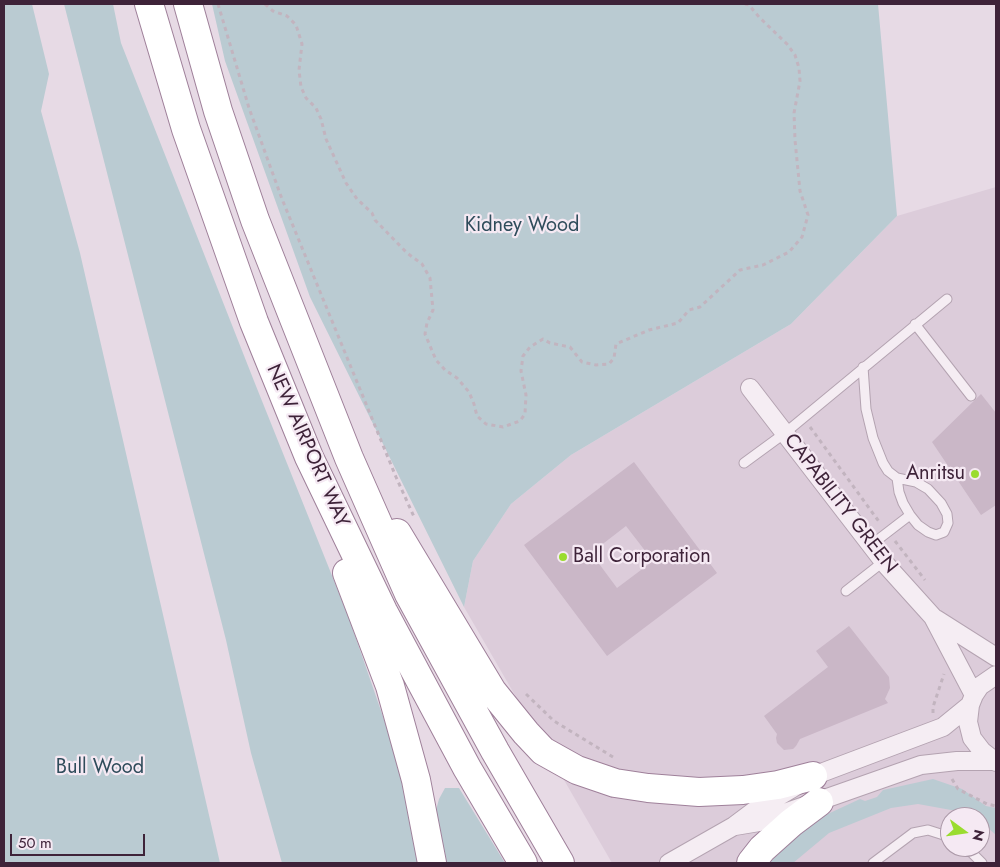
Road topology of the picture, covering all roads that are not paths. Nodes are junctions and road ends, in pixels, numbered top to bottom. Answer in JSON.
{"nodes":[{"id":1,"x":149,"y":4,"type":"edge"},
{"id":2,"x":188,"y":4,"type":"edge"},
{"id":3,"x":947,"y":299,"type":"dead end"},
{"id":4,"x":915,"y":324,"type":"junction"},
{"id":5,"x":863,"y":367,"type":"junction"},
{"id":6,"x":750,"y":388,"type":"dead end"},
{"id":7,"x":971,"y":396,"type":"dead end"},
{"id":8,"x":785,"y":433,"type":"junction"},
{"id":9,"x":309,"y":457,"type":"junction"},
{"id":10,"x":349,"y":458,"type":"junction"},
{"id":11,"x":744,"y":463,"type":"dead end"},
{"id":12,"x":897,"y":478,"type":"junction"},
{"id":13,"x":910,"y":515,"type":"junction"},
{"id":14,"x":871,"y":545,"type":"junction"},
{"id":15,"x":884,"y":562,"type":"junction"},
{"id":16,"x":846,"y":591,"type":"dead end"},
{"id":17,"x":933,"y":617,"type":"junction"},
{"id":18,"x":996,"y":657,"type":"edge"},
{"id":19,"x":996,"y":675,"type":"edge"},
{"id":20,"x":972,"y":700,"type":"junction"},
{"id":21,"x":996,"y":761,"type":"edge"},
{"id":22,"x":816,"y":789,"type":"junction"},
{"id":23,"x":734,"y":826,"type":"junction"},
{"id":24,"x":940,"y":834,"type":"edge"},
{"id":25,"x":432,"y":863,"type":"edge"},
{"id":26,"x":522,"y":863,"type":"edge"},
{"id":27,"x":560,"y":863,"type":"edge"},
{"id":28,"x":669,"y":863,"type":"edge"},
{"id":29,"x":751,"y":863,"type":"edge"},
{"id":30,"x":873,"y":863,"type":"edge"}],
"edges":[{"from":1,"to":9,"type":"highway","name":"NEW AIRPORT WAY"},
{"from":2,"to":10,"type":"highway","name":"NEW AIRPORT WAY"},
{"from":3,"to":4,"type":"lane"},
{"from":4,"to":5,"type":"lane"},
{"from":4,"to":7,"type":"lane"},
{"from":5,"to":8,"type":"lane"},
{"from":5,"to":12,"type":"lane"},
{"from":6,"to":8,"type":"street","name":"CAPABILITY GREEN"},
{"from":8,"to":11,"type":"lane"},
{"from":8,"to":14,"type":"street","name":"CAPABILITY GREEN"},
{"from":9,"to":25,"type":"highway"},
{"from":9,"to":26,"type":"highway","name":"NEW AIRPORT WAY"},
{"from":10,"to":22,"type":"highway"},
{"from":10,"to":27,"type":"highway","name":"NEW AIRPORT WAY"},
{"from":12,"to":13,"type":"lane"},
{"from":12,"to":13,"type":"lane"},
{"from":13,"to":14,"type":"lane"},
{"from":14,"to":15,"type":"street","name":"CAPABILITY GREEN"},
{"from":15,"to":16,"type":"lane"},
{"from":15,"to":17,"type":"street","name":"CAPABILITY GREEN"},
{"from":17,"to":18,"type":"street"},
{"from":17,"to":20,"type":"street"},
{"from":19,"to":20,"type":"street"},
{"from":20,"to":21,"type":"street"},
{"from":20,"to":22,"type":"street"},
{"from":21,"to":22,"type":"street"},
{"from":22,"to":23,"type":"street"},
{"from":22,"to":23,"type":"street"},
{"from":22,"to":29,"type":"highway"},
{"from":23,"to":28,"type":"street"},
{"from":24,"to":30,"type":"lane"}]}
